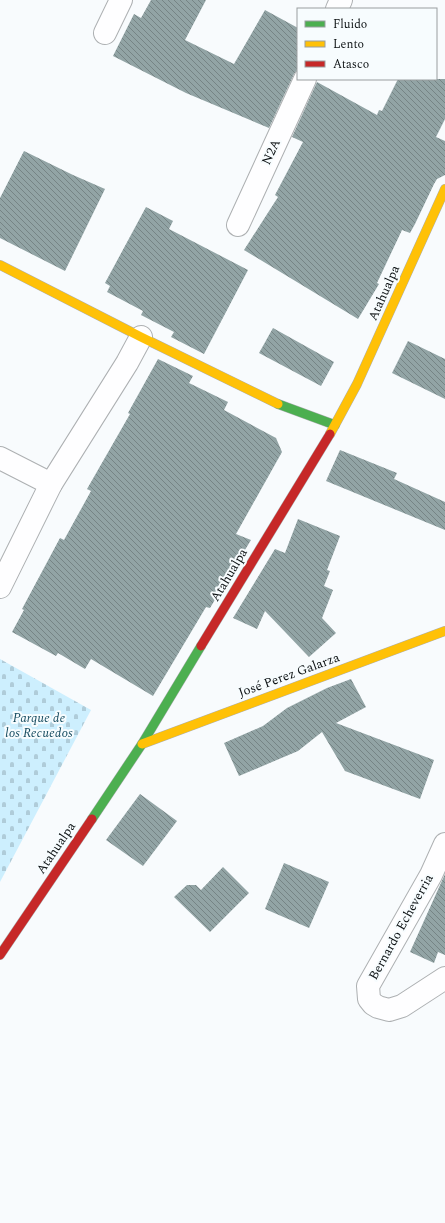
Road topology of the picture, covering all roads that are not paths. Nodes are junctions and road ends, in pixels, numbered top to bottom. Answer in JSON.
{"nodes":[{"id":1,"x":121,"y":0,"type":"edge"},
{"id":2,"x":105,"y":33,"type":"dead end"},
{"id":3,"x":305,"y":80,"type":"edge"},
{"id":4,"x":445,"y":189,"type":"edge"},
{"id":5,"x":238,"y":225,"type":"dead end"},
{"id":6,"x":0,"y":265,"type":"edge"},
{"id":7,"x":141,"y":337,"type":"junction"},
{"id":8,"x":335,"y":425,"type":"junction"},
{"id":9,"x":0,"y":458,"type":"edge"},
{"id":10,"x":51,"y":484,"type":"junction"},
{"id":11,"x":0,"y":587,"type":"edge"},
{"id":12,"x":445,"y":631,"type":"edge"},
{"id":13,"x":142,"y":744,"type":"junction"},
{"id":14,"x":445,"y":844,"type":"edge"},
{"id":15,"x":0,"y":955,"type":"edge"},
{"id":16,"x":445,"y":978,"type":"edge"}],
"edges":[{"from":1,"to":2,"type":"street"},
{"from":3,"to":5,"type":"street","name":"N2A"},
{"from":4,"to":8,"type":"street","name":"Atahualpa"},
{"from":6,"to":7,"type":"street"},
{"from":7,"to":8,"type":"street"},
{"from":7,"to":10,"type":"street"},
{"from":8,"to":13,"type":"street","name":"Atahualpa"},
{"from":9,"to":10,"type":"street"},
{"from":10,"to":11,"type":"street"},
{"from":12,"to":13,"type":"street","name":"José Perez Galarza"},
{"from":13,"to":15,"type":"street","name":"Atahualpa"},
{"from":14,"to":16,"type":"street","name":"Bernardo Echeverria"}]}
